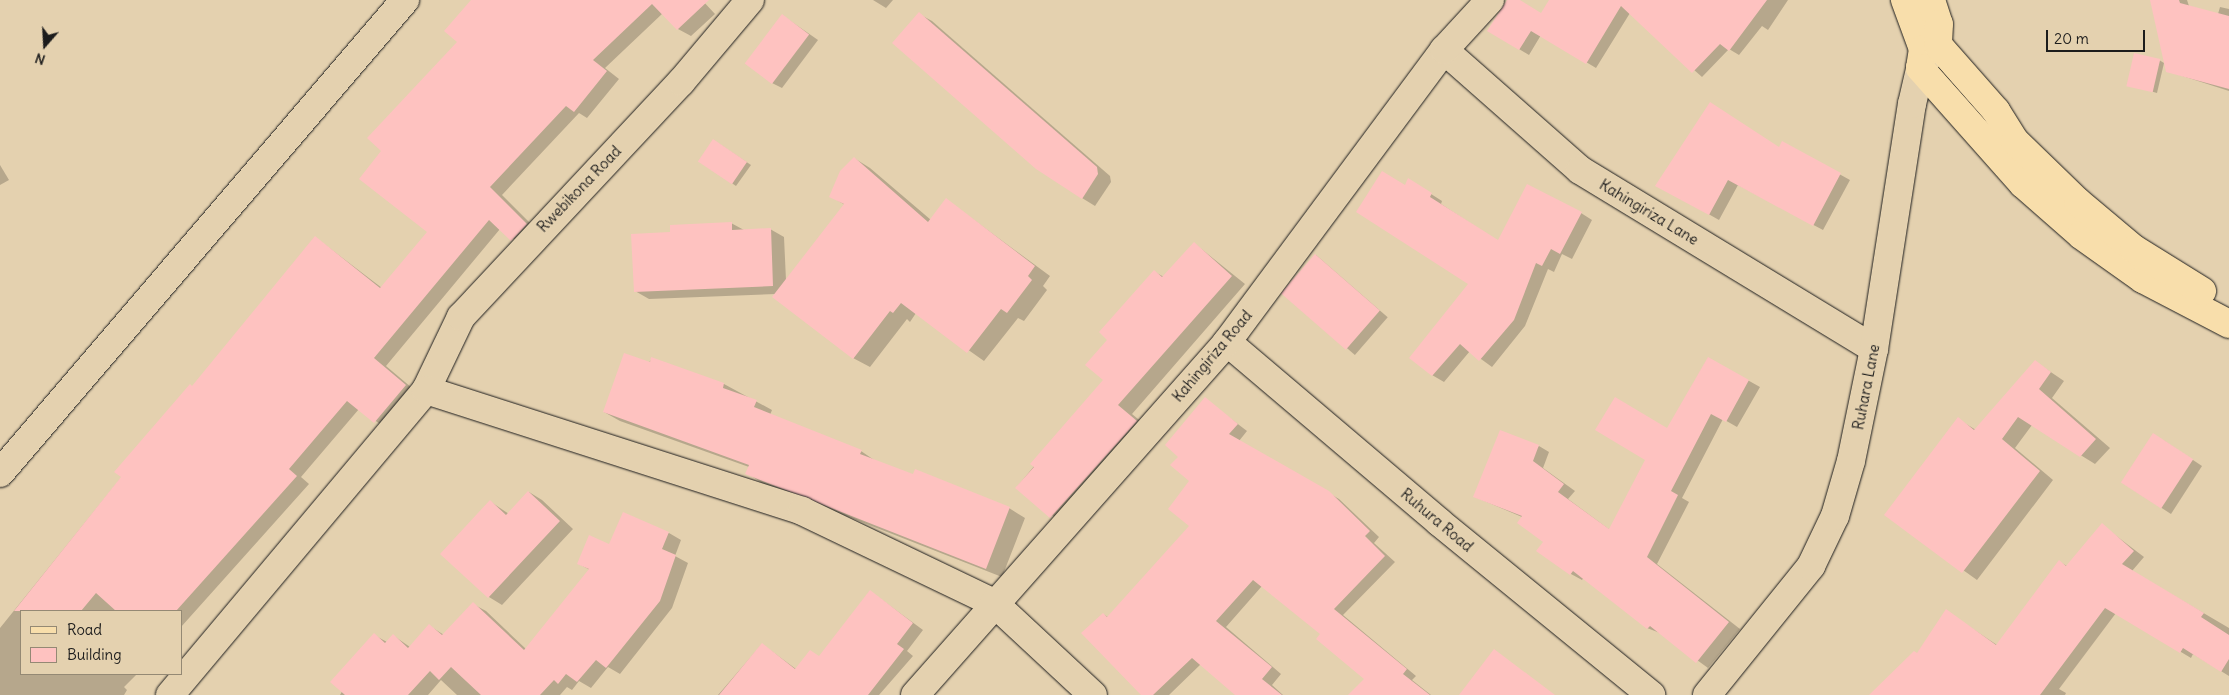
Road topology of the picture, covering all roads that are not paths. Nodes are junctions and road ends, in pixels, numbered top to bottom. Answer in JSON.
{"nodes":[{"id":1,"x":405,"y":0,"type":"edge"},
{"id":2,"x":750,"y":0,"type":"edge"},
{"id":3,"x":1490,"y":0,"type":"edge"},
{"id":4,"x":1905,"y":0,"type":"edge"},
{"id":5,"x":1931,"y":0,"type":"edge"},
{"id":6,"x":1938,"y":45,"type":"junction"},
{"id":7,"x":1444,"y":50,"type":"junction"},
{"id":8,"x":1920,"y":68,"type":"junction"},
{"id":9,"x":2229,"y":306,"type":"edge"},
{"id":10,"x":2229,"y":324,"type":"edge"},
{"id":11,"x":1227,"y":342,"type":"junction"},
{"id":12,"x":1874,"y":350,"type":"junction"},
{"id":13,"x":426,"y":390,"type":"junction"},
{"id":14,"x":0,"y":472,"type":"edge"},
{"id":15,"x":994,"y":603,"type":"junction"},
{"id":16,"x":170,"y":695,"type":"edge"},
{"id":17,"x":915,"y":695,"type":"edge"},
{"id":18,"x":1093,"y":695,"type":"edge"},
{"id":19,"x":1650,"y":695,"type":"edge"},
{"id":20,"x":1707,"y":695,"type":"edge"}],
"edges":[{"from":1,"to":14,"type":"street"},
{"from":2,"to":13,"type":"street","name":"Rwebikona Road"},
{"from":3,"to":7,"type":"street","name":"Kahingiriza Road"},
{"from":4,"to":8,"type":"main road"},
{"from":5,"to":6,"type":"main road"},
{"from":6,"to":8,"type":"street","name":"Ruhara Lane"},
{"from":6,"to":9,"type":"main road"},
{"from":7,"to":11,"type":"street","name":"Kahingiriza Road"},
{"from":7,"to":12,"type":"street","name":"Kahingiriza Lane"},
{"from":8,"to":10,"type":"main road"},
{"from":8,"to":12,"type":"street","name":"Ruhara Lane"},
{"from":11,"to":15,"type":"street","name":"Kahingiriza Road"},
{"from":11,"to":19,"type":"street","name":"Ruhura Road"},
{"from":12,"to":20,"type":"street","name":"Ruhara Lane"},
{"from":13,"to":15,"type":"street"},
{"from":13,"to":16,"type":"street","name":"Rwebikona Road"},
{"from":15,"to":17,"type":"street","name":"Kahingiriza Road"},
{"from":15,"to":18,"type":"street"}]}
